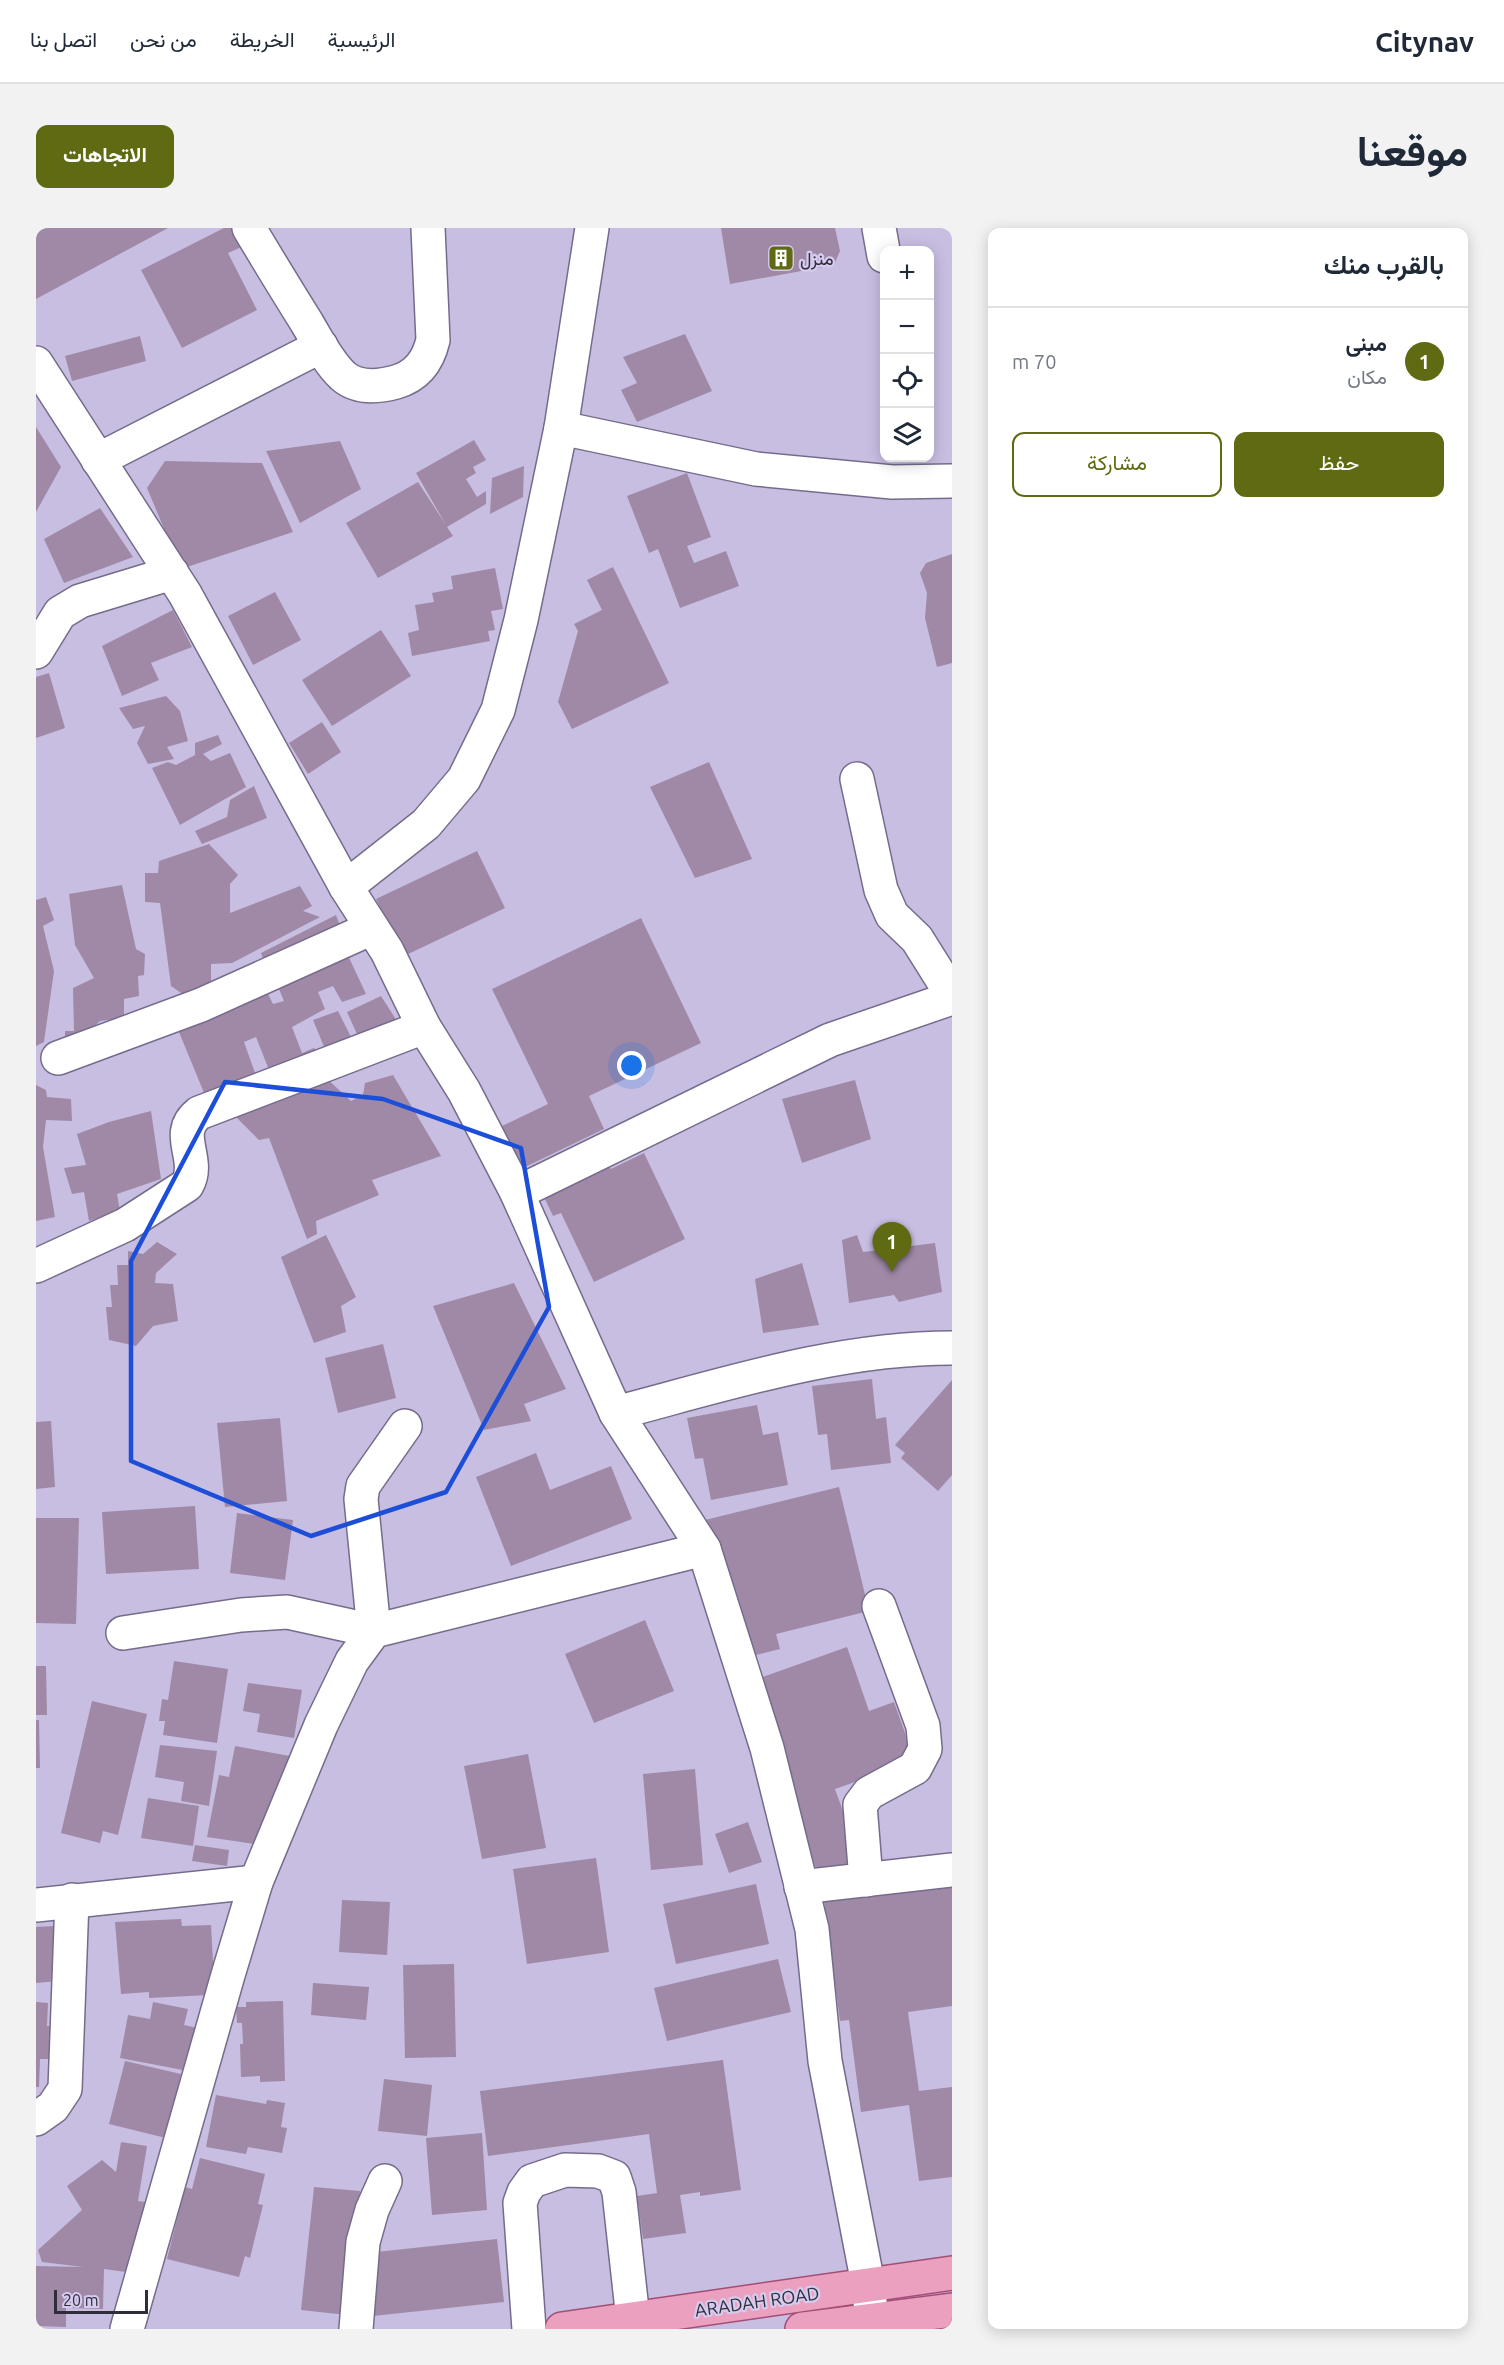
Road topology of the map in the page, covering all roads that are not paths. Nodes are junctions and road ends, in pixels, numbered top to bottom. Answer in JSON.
{"nodes":[{"id":1,"x":249,"y":228,"type":"edge"},
{"id":2,"x":428,"y":228,"type":"edge"},
{"id":3,"x":592,"y":228,"type":"edge"},
{"id":4,"x":879,"y":228,"type":"edge"},
{"id":5,"x":883,"y":246,"type":"edge"},
{"id":6,"x":321,"y":346,"type":"junction"},
{"id":7,"x":36,"y":363,"type":"edge"},
{"id":8,"x":561,"y":428,"type":"junction"},
{"id":9,"x":98,"y":460,"type":"junction"},
{"id":10,"x":952,"y":481,"type":"edge"},
{"id":11,"x":172,"y":573,"type":"junction"},
{"id":12,"x":38,"y":642,"type":"edge"},
{"id":13,"x":858,"y":779,"type":"dead end"},
{"id":14,"x":346,"y":887,"type":"junction"},
{"id":15,"x":372,"y":928,"type":"junction"},
{"id":16,"x":952,"y":997,"type":"edge"},
{"id":17,"x":424,"y":1027,"type":"junction"},
{"id":18,"x":58,"y":1058,"type":"dead end"},
{"id":19,"x":517,"y":1193,"type":"junction"},
{"id":20,"x":36,"y":1266,"type":"edge"},
{"id":21,"x":952,"y":1348,"type":"edge"},
{"id":22,"x":616,"y":1413,"type":"junction"},
{"id":23,"x":405,"y":1425,"type":"dead end"},
{"id":24,"x":704,"y":1550,"type":"junction"},
{"id":25,"x":879,"y":1606,"type":"dead end"},
{"id":26,"x":374,"y":1631,"type":"junction"},
{"id":27,"x":123,"y":1633,"type":"dead end"},
{"id":28,"x":952,"y":1870,"type":"edge"},
{"id":29,"x":866,"y":1880,"type":"junction"},
{"id":30,"x":256,"y":1882,"type":"junction"},
{"id":31,"x":801,"y":1887,"type":"junction"},
{"id":32,"x":72,"y":1900,"type":"junction"},
{"id":33,"x":36,"y":1905,"type":"edge"},
{"id":34,"x":36,"y":2119,"type":"edge"},
{"id":35,"x":385,"y":2181,"type":"dead end"},
{"id":36,"x":952,"y":2273,"type":"edge"},
{"id":37,"x":868,"y":2284,"type":"junction"},
{"id":38,"x":952,"y":2310,"type":"edge"},
{"id":39,"x":633,"y":2319,"type":"junction"},
{"id":40,"x":872,"y":2324,"type":"edge"},
{"id":41,"x":127,"y":2329,"type":"edge"},
{"id":42,"x":356,"y":2329,"type":"edge"},
{"id":43,"x":529,"y":2329,"type":"edge"},
{"id":44,"x":562,"y":2329,"type":"edge"},
{"id":45,"x":802,"y":2329,"type":"edge"}],
"edges":[{"from":1,"to":6,"type":"street"},
{"from":2,"to":6,"type":"street"},
{"from":3,"to":8,"type":"street"},
{"from":4,"to":5,"type":"street"},
{"from":6,"to":9,"type":"street"},
{"from":7,"to":9,"type":"street"},
{"from":8,"to":10,"type":"street"},
{"from":8,"to":14,"type":"street"},
{"from":9,"to":11,"type":"street"},
{"from":11,"to":12,"type":"street"},
{"from":11,"to":14,"type":"street"},
{"from":13,"to":16,"type":"street"},
{"from":14,"to":15,"type":"street"},
{"from":15,"to":17,"type":"street"},
{"from":15,"to":18,"type":"street"},
{"from":16,"to":19,"type":"street"},
{"from":17,"to":19,"type":"street"},
{"from":17,"to":20,"type":"street"},
{"from":19,"to":22,"type":"street"},
{"from":21,"to":22,"type":"street"},
{"from":22,"to":24,"type":"street"},
{"from":23,"to":26,"type":"street"},
{"from":24,"to":26,"type":"street"},
{"from":24,"to":31,"type":"street"},
{"from":25,"to":29,"type":"street"},
{"from":26,"to":27,"type":"street"},
{"from":26,"to":30,"type":"street"},
{"from":28,"to":29,"type":"street"},
{"from":29,"to":31,"type":"street"},
{"from":30,"to":32,"type":"street"},
{"from":30,"to":41,"type":"street"},
{"from":31,"to":37,"type":"street"},
{"from":32,"to":33,"type":"street"},
{"from":32,"to":34,"type":"street"},
{"from":35,"to":42,"type":"street"},
{"from":36,"to":37,"type":"main road","name":"ARADAH ROAD"},
{"from":37,"to":39,"type":"main road","name":"ARADAH ROAD"},
{"from":37,"to":40,"type":"street"},
{"from":38,"to":40,"type":"main road","name":"ARADAH ROAD"},
{"from":39,"to":43,"type":"street"},
{"from":39,"to":44,"type":"main road","name":"ARADAH ROAD"},
{"from":40,"to":45,"type":"main road","name":"ARADAH ROAD"}]}
